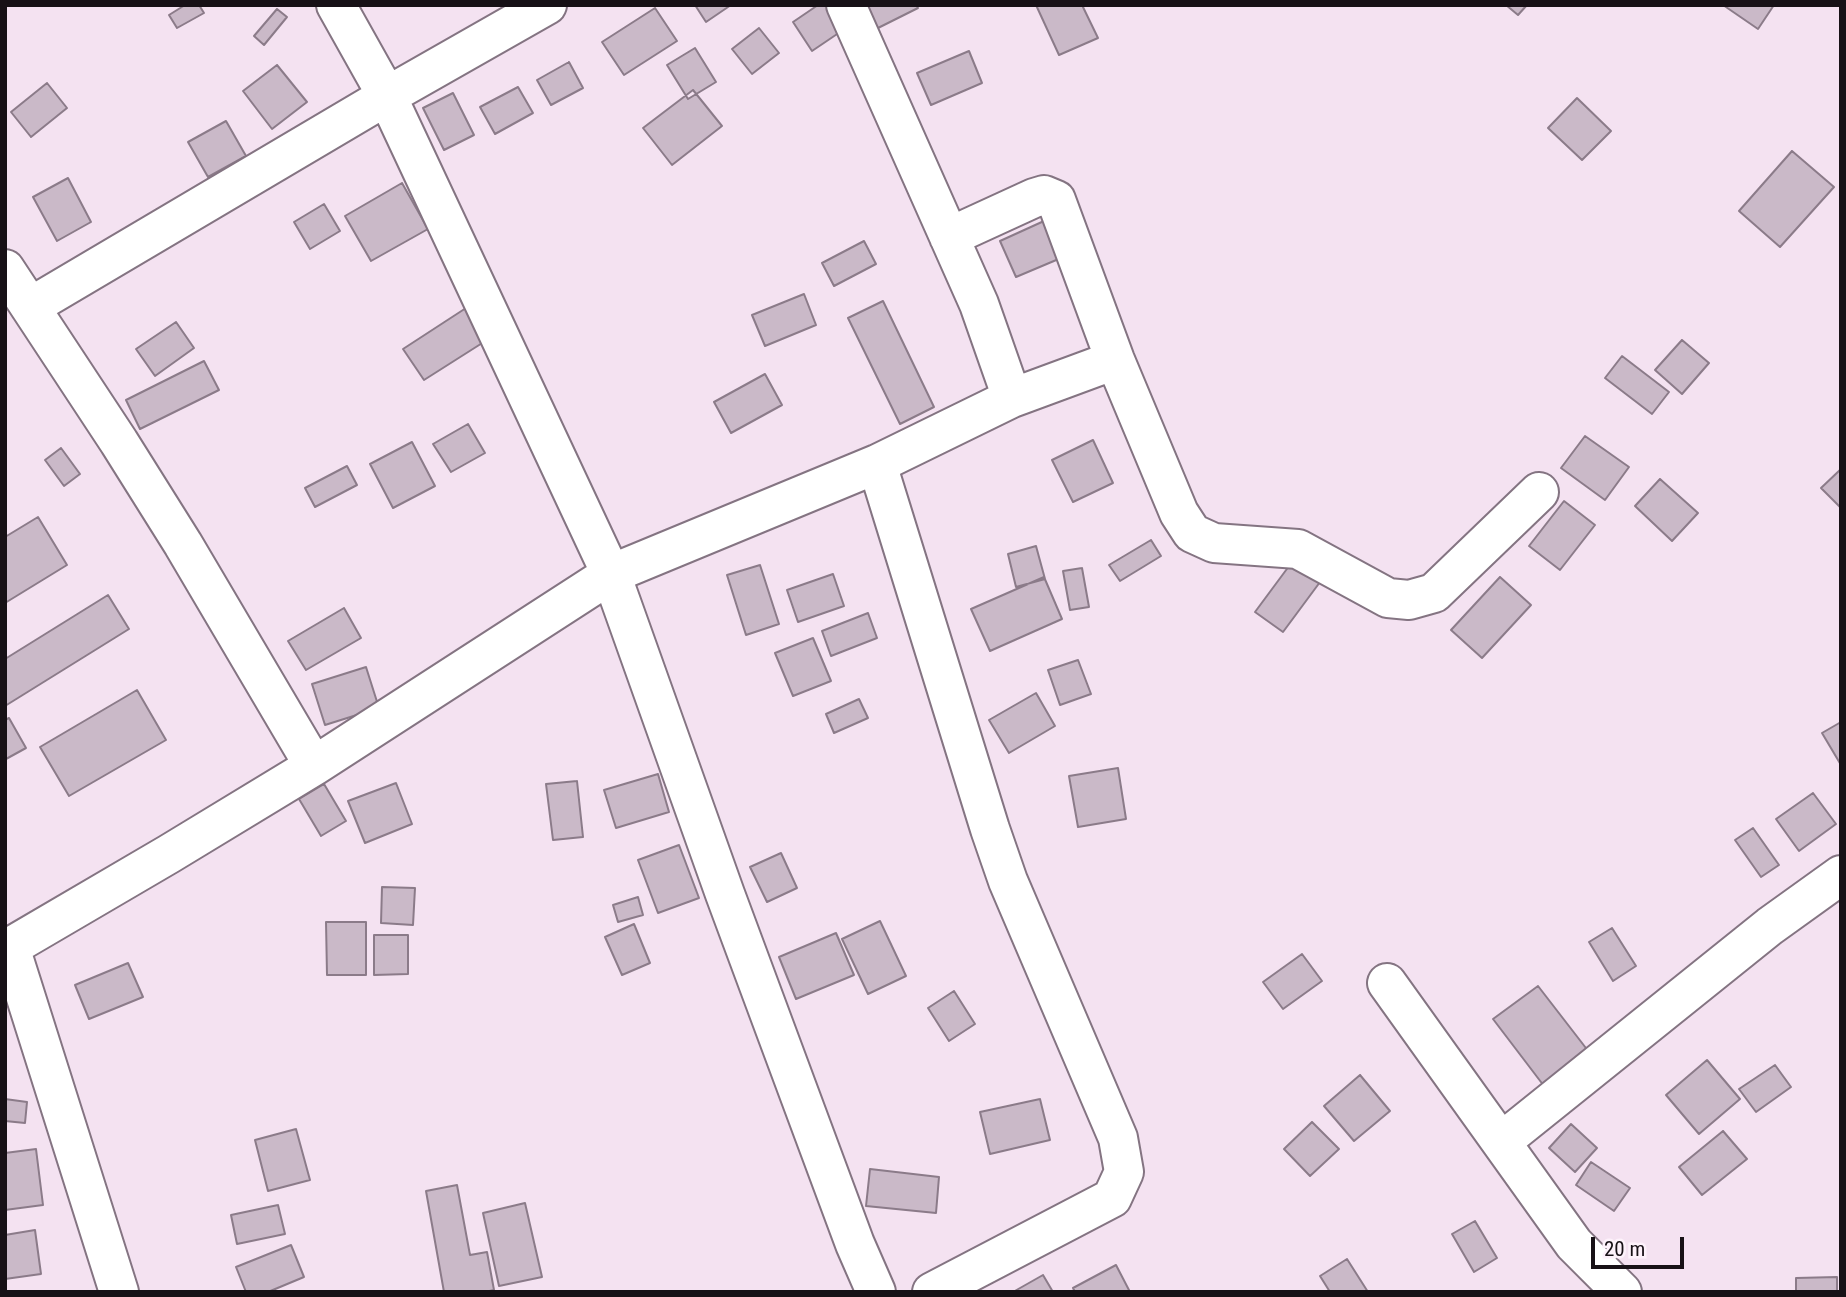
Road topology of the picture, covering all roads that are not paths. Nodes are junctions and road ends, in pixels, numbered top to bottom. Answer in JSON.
{"nodes":[{"id":1,"x":336,"y":5,"type":"edge"},
{"id":2,"x":547,"y":5,"type":"edge"},
{"id":3,"x":846,"y":5,"type":"edge"},
{"id":4,"x":387,"y":96,"type":"junction"},
{"id":5,"x":949,"y":237,"type":"junction"},
{"id":6,"x":5,"y":270,"type":"edge"},
{"id":7,"x":30,"y":307,"type":"junction"},
{"id":8,"x":1115,"y":360,"type":"junction"},
{"id":9,"x":1012,"y":398,"type":"junction"},
{"id":10,"x":877,"y":464,"type":"junction"},
{"id":11,"x":1539,"y":492,"type":"dead end"},
{"id":12,"x":611,"y":574,"type":"junction"},
{"id":13,"x":314,"y":766,"type":"junction"},
{"id":14,"x":1841,"y":875,"type":"edge"},
{"id":15,"x":8,"y":948,"type":"edge"},
{"id":16,"x":1387,"y":983,"type":"dead end"},
{"id":17,"x":1502,"y":1142,"type":"junction"},
{"id":18,"x":119,"y":1292,"type":"edge"},
{"id":19,"x":876,"y":1292,"type":"edge"},
{"id":20,"x":932,"y":1292,"type":"edge"},
{"id":21,"x":1622,"y":1292,"type":"edge"}],
"edges":[{"from":1,"to":4,"type":"street"},
{"from":2,"to":4,"type":"street"},
{"from":3,"to":5,"type":"street"},
{"from":4,"to":7,"type":"street"},
{"from":4,"to":12,"type":"street"},
{"from":5,"to":8,"type":"street"},
{"from":5,"to":9,"type":"street"},
{"from":6,"to":7,"type":"street"},
{"from":7,"to":13,"type":"street"},
{"from":8,"to":9,"type":"street"},
{"from":8,"to":11,"type":"street"},
{"from":9,"to":10,"type":"street"},
{"from":10,"to":12,"type":"street"},
{"from":10,"to":20,"type":"street"},
{"from":12,"to":13,"type":"street"},
{"from":12,"to":19,"type":"street"},
{"from":13,"to":15,"type":"street"},
{"from":14,"to":17,"type":"street"},
{"from":15,"to":18,"type":"street"},
{"from":16,"to":17,"type":"street"},
{"from":17,"to":21,"type":"street"}]}
